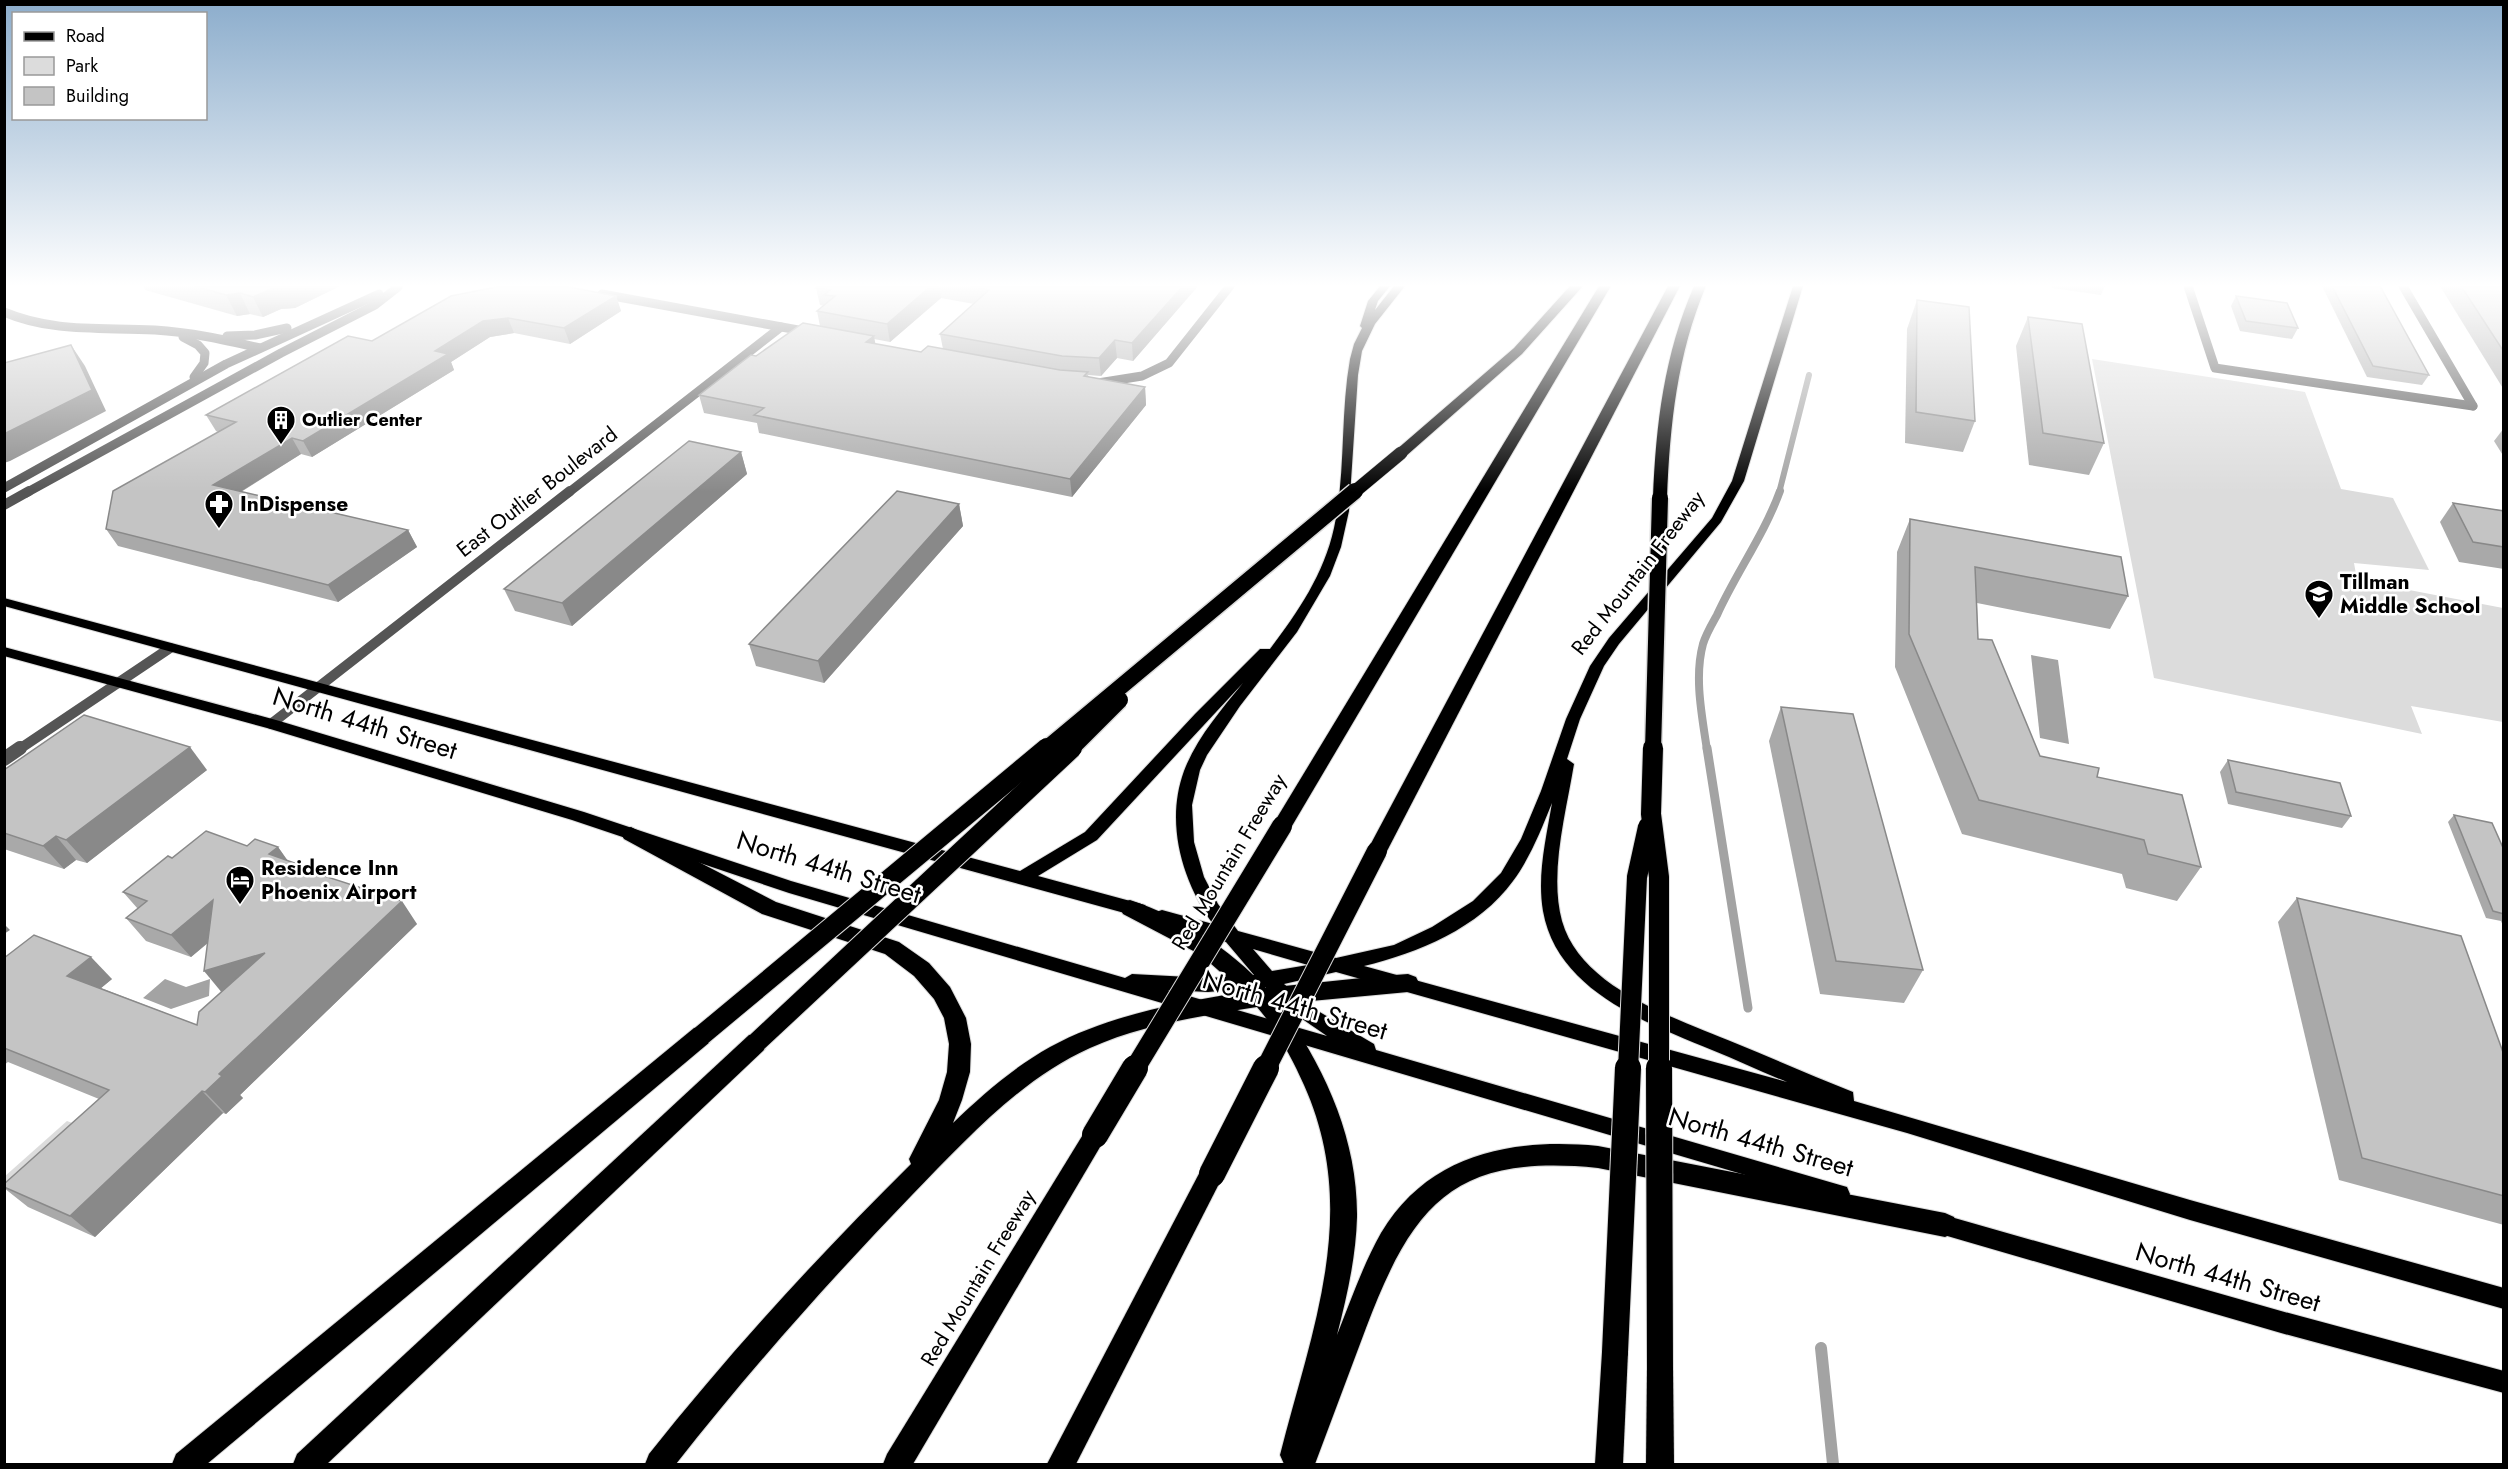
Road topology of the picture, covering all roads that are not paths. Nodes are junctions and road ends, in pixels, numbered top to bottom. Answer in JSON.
{"nodes":[{"id":1,"x":207,"y":355,"type":"edge"},
{"id":2,"x":244,"y":355,"type":"edge"},
{"id":3,"x":278,"y":355,"type":"edge"},
{"id":4,"x":746,"y":355,"type":"edge"},
{"id":5,"x":1176,"y":355,"type":"edge"},
{"id":6,"x":1358,"y":355,"type":"edge"},
{"id":7,"x":1514,"y":355,"type":"edge"},
{"id":8,"x":1564,"y":355,"type":"edge"},
{"id":9,"x":1638,"y":355,"type":"edge"},
{"id":10,"x":1675,"y":355,"type":"edge"},
{"id":11,"x":1777,"y":355,"type":"edge"},
{"id":12,"x":2211,"y":355,"type":"edge"},
{"id":13,"x":2443,"y":355,"type":"edge"},
{"id":14,"x":1084,"y":382,"type":"edge"},
{"id":15,"x":177,"y":392,"type":"junction"},
{"id":16,"x":4,"y":488,"type":"edge"},
{"id":17,"x":4,"y":505,"type":"edge"},
{"id":18,"x":4,"y":602,"type":"edge"},
{"id":19,"x":1305,"y":611,"type":"junction"},
{"id":20,"x":1202,"y":619,"type":"junction"},
{"id":21,"x":170,"y":648,"type":"junction"},
{"id":22,"x":4,"y":651,"type":"edge"},
{"id":23,"x":117,"y":683,"type":"junction"},
{"id":24,"x":316,"y":689,"type":"junction"},
{"id":25,"x":1572,"y":719,"type":"junction"},
{"id":26,"x":271,"y":724,"type":"junction"},
{"id":27,"x":4,"y":759,"type":"edge"},
{"id":28,"x":1651,"y":814,"type":"junction"},
{"id":29,"x":631,"y":834,"type":"junction"},
{"id":30,"x":1021,"y":878,"type":"junction"},
{"id":31,"x":1130,"y":908,"type":"junction"},
{"id":32,"x":1233,"y":937,"type":"junction"},
{"id":33,"x":1333,"y":965,"type":"junction"},
{"id":34,"x":1105,"y":979,"type":"junction"},
{"id":35,"x":1408,"y":983,"type":"junction"},
{"id":36,"x":1265,"y":988,"type":"junction"},
{"id":37,"x":1202,"y":1008,"type":"junction"},
{"id":38,"x":1290,"y":1033,"type":"junction"},
{"id":39,"x":1391,"y":1063,"type":"junction"},
{"id":40,"x":1907,"y":1124,"type":"junction"},
{"id":41,"x":874,"y":1218,"type":"junction"},
{"id":42,"x":1945,"y":1225,"type":"junction"},
{"id":43,"x":2504,"y":1299,"type":"edge"},
{"id":44,"x":2504,"y":1382,"type":"edge"},
{"id":45,"x":186,"y":1464,"type":"edge"},
{"id":46,"x":307,"y":1464,"type":"edge"},
{"id":47,"x":659,"y":1464,"type":"edge"},
{"id":48,"x":897,"y":1464,"type":"edge"},
{"id":49,"x":1061,"y":1464,"type":"edge"},
{"id":50,"x":1291,"y":1464,"type":"edge"},
{"id":51,"x":1301,"y":1464,"type":"edge"},
{"id":52,"x":1610,"y":1464,"type":"edge"},
{"id":53,"x":1660,"y":1464,"type":"edge"}],
"edges":[{"from":1,"to":15,"type":"street"},
{"from":2,"to":15,"type":"street"},
{"from":3,"to":17,"type":"street"},
{"from":4,"to":24,"type":"street","name":"East Outlier Boulevard"},
{"from":5,"to":14,"type":"street"},
{"from":6,"to":19,"type":"main road"},
{"from":7,"to":20,"type":"highway","bridge":true},
{"from":8,"to":48,"type":"highway","name":"Red Mountain Freeway","bridge":true},
{"from":9,"to":49,"type":"highway","bridge":true},
{"from":10,"to":28,"type":"highway","bridge":true},
{"from":11,"to":25,"type":"main road","name":"Red Mountain Freeway"},
{"from":12,"to":13,"type":"street"},
{"from":15,"to":16,"type":"street"},
{"from":18,"to":21,"type":"main road","name":"North 44th Street"},
{"from":19,"to":30,"type":"main road"},
{"from":19,"to":32,"type":"main road"},
{"from":20,"to":45,"type":"highway","bridge":true},
{"from":20,"to":46,"type":"highway","bridge":true},
{"from":21,"to":23,"type":"street"},
{"from":21,"to":24,"type":"main road","name":"North 44th Street"},
{"from":22,"to":23,"type":"main road","name":"North 44th Street"},
{"from":23,"to":26,"type":"main road","name":"North 44th Street"},
{"from":23,"to":27,"type":"street"},
{"from":24,"to":26,"type":"street","name":"East Outlier Boulevard"},
{"from":24,"to":30,"type":"main road","name":"North 44th Street"},
{"from":25,"to":33,"type":"main road"},
{"from":25,"to":40,"type":"main road"},
{"from":26,"to":29,"type":"main road","name":"North 44th Street"},
{"from":28,"to":52,"type":"highway","bridge":true},
{"from":28,"to":53,"type":"highway","bridge":true},
{"from":29,"to":34,"type":"main road","name":"North 44th Street"},
{"from":29,"to":41,"type":"highway"},
{"from":30,"to":31,"type":"main road","name":"North 44th Street"},
{"from":31,"to":32,"type":"main road","name":"North 44th Street"},
{"from":31,"to":36,"type":"highway"},
{"from":32,"to":33,"type":"main road","name":"North 44th Street"},
{"from":32,"to":36,"type":"main road"},
{"from":33,"to":35,"type":"main road","name":"North 44th Street"},
{"from":33,"to":36,"type":"main road"},
{"from":34,"to":36,"type":"main road"},
{"from":34,"to":37,"type":"main road","name":"North 44th Street"},
{"from":35,"to":36,"type":"highway"},
{"from":35,"to":40,"type":"main road","name":"North 44th Street"},
{"from":36,"to":37,"type":"highway"},
{"from":36,"to":38,"type":"highway"},
{"from":36,"to":39,"type":"main road"},
{"from":37,"to":38,"type":"main road","name":"North 44th Street"},
{"from":37,"to":41,"type":"highway"},
{"from":38,"to":39,"type":"main road","name":"North 44th Street"},
{"from":38,"to":50,"type":"highway"},
{"from":39,"to":42,"type":"main road","name":"North 44th Street"},
{"from":40,"to":43,"type":"main road","name":"North 44th Street"},
{"from":41,"to":47,"type":"highway"},
{"from":42,"to":44,"type":"main road","name":"North 44th Street"},
{"from":42,"to":51,"type":"highway"}]}
